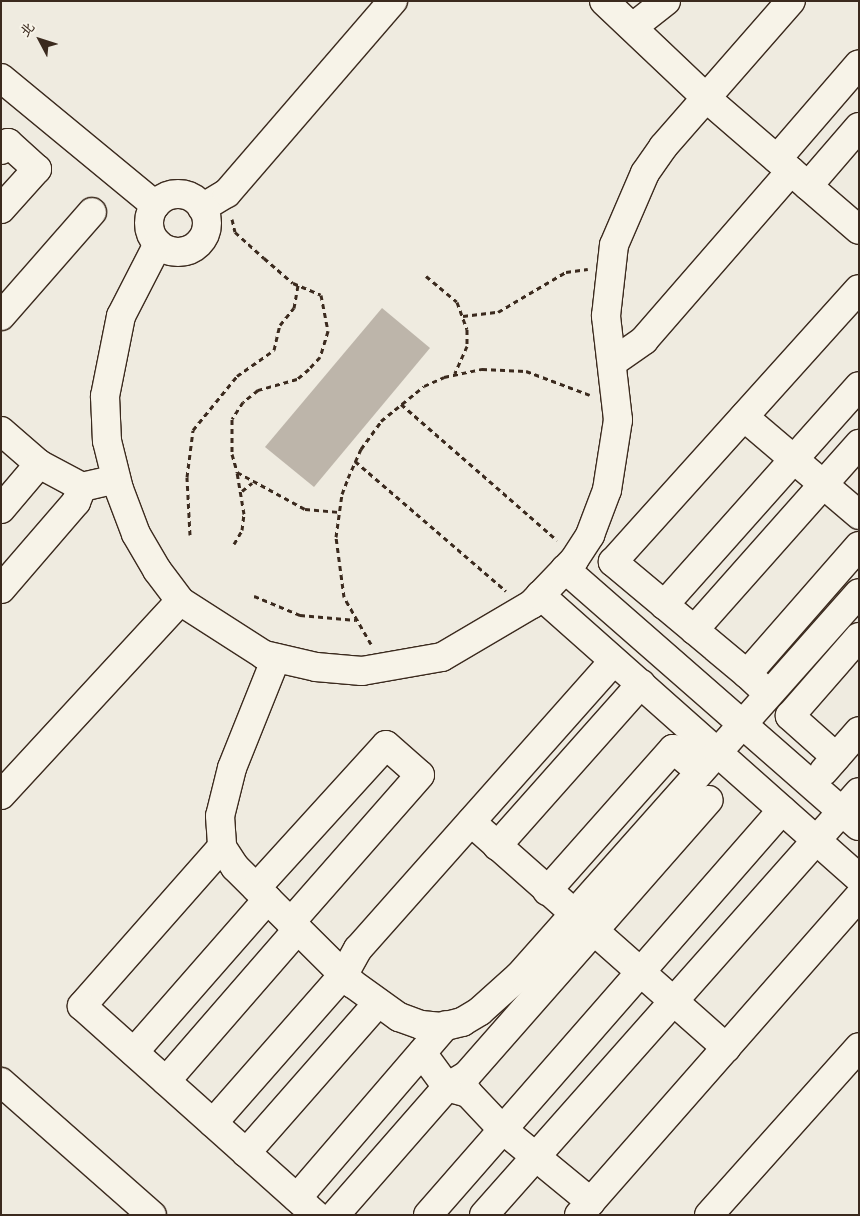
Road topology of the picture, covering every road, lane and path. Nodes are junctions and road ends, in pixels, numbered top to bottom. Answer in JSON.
{"nodes":[{"id":1,"x":393,"y":1,"type":"edge"},
{"id":2,"x":666,"y":1,"type":"edge"},
{"id":3,"x":791,"y":1,"type":"edge"},
{"id":4,"x":609,"y":3,"type":"edge"},
{"id":5,"x":633,"y":27,"type":"junction"},
{"id":6,"x":859,"y":64,"type":"edge"},
{"id":7,"x":1,"y":78,"type":"edge"},
{"id":8,"x":705,"y":97,"type":"junction"},
{"id":9,"x":859,"y":127,"type":"edge"},
{"id":10,"x":1,"y":150,"type":"edge"},
{"id":11,"x":792,"y":172,"type":"junction"},
{"id":12,"x":227,"y":194,"type":"junction"},
{"id":13,"x":155,"y":205,"type":"junction"},
{"id":14,"x":202,"y":208,"type":"junction"},
{"id":15,"x":1,"y":209,"type":"edge"},
{"id":16,"x":92,"y":212,"type":"dead end"},
{"id":17,"x":859,"y":230,"type":"edge"},
{"id":18,"x":158,"y":244,"type":"junction"},
{"id":19,"x":609,"y":271,"type":"junction"},
{"id":20,"x":426,"y":276,"type":"dead end"},
{"id":21,"x":298,"y":285,"type":"junction"},
{"id":22,"x":859,"y":288,"type":"edge"},
{"id":23,"x":1,"y":316,"type":"edge"},
{"id":24,"x":462,"y":316,"type":"junction"},
{"id":25,"x":613,"y":362,"type":"junction"},
{"id":26,"x":455,"y":374,"type":"junction"},
{"id":27,"x":859,"y":386,"type":"edge"},
{"id":28,"x":616,"y":393,"type":"junction"},
{"id":29,"x":401,"y":404,"type":"junction"},
{"id":30,"x":744,"y":417,"type":"junction"},
{"id":31,"x":1,"y":431,"type":"edge"},
{"id":32,"x":859,"y":444,"type":"edge"},
{"id":33,"x":793,"y":459,"type":"junction"},
{"id":34,"x":355,"y":461,"type":"junction"},
{"id":35,"x":39,"y":464,"type":"junction"},
{"id":36,"x":237,"y":472,"type":"junction"},
{"id":37,"x":116,"y":479,"type":"junction"},
{"id":38,"x":253,"y":483,"type":"junction"},
{"id":39,"x":823,"y":484,"type":"junction"},
{"id":40,"x":82,"y":487,"type":"junction"},
{"id":41,"x":241,"y":492,"type":"junction"},
{"id":42,"x":1,"y":509,"type":"edge"},
{"id":43,"x":338,"y":512,"type":"junction"},
{"id":44,"x":859,"y":515,"type":"edge"},
{"id":45,"x":190,"y":535,"type":"dead end"},
{"id":46,"x":234,"y":544,"type":"dead end"},
{"id":47,"x":859,"y":546,"type":"edge"},
{"id":48,"x":570,"y":563,"type":"junction"},
{"id":49,"x":1,"y":589,"type":"edge"},
{"id":50,"x":859,"y":592,"type":"edge"},
{"id":51,"x":254,"y":596,"type":"dead end"},
{"id":52,"x":180,"y":601,"type":"junction"},
{"id":53,"x":533,"y":601,"type":"junction"},
{"id":54,"x":664,"y":605,"type":"junction"},
{"id":55,"x":356,"y":620,"type":"junction"},
{"id":56,"x":694,"y":630,"type":"junction"},
{"id":57,"x":859,"y":637,"type":"edge"},
{"id":58,"x":276,"y":658,"type":"junction"},
{"id":59,"x":614,"y":661,"type":"junction"},
{"id":60,"x":375,"y":669,"type":"junction"},
{"id":61,"x":747,"y":674,"type":"junction"},
{"id":62,"x":641,"y":684,"type":"junction"},
{"id":63,"x":768,"y":694,"type":"junction"},
{"id":64,"x":742,"y":724,"type":"junction"},
{"id":65,"x":859,"y":731,"type":"edge"},
{"id":66,"x":836,"y":757,"type":"junction"},
{"id":67,"x":709,"y":762,"type":"junction"},
{"id":68,"x":811,"y":785,"type":"junction"},
{"id":69,"x":1,"y":795,"type":"edge"},
{"id":70,"x":709,"y":800,"type":"dead end"},
{"id":71,"x":782,"y":810,"type":"junction"},
{"id":72,"x":853,"y":810,"type":"edge"},
{"id":73,"x":471,"y":822,"type":"junction"},
{"id":74,"x":816,"y":840,"type":"junction"},
{"id":75,"x":497,"y":846,"type":"junction"},
{"id":76,"x":222,"y":847,"type":"junction"},
{"id":77,"x":859,"y":878,"type":"edge"},
{"id":78,"x":547,"y":891,"type":"junction"},
{"id":79,"x":262,"y":893,"type":"junction"},
{"id":80,"x":859,"y":896,"type":"edge"},
{"id":81,"x":584,"y":923,"type":"junction"},
{"id":82,"x":294,"y":925,"type":"junction"},
{"id":83,"x":641,"y":971,"type":"junction"},
{"id":84,"x":344,"y":974,"type":"junction"},
{"id":85,"x":674,"y":1001,"type":"junction"},
{"id":86,"x":378,"y":1003,"type":"junction"},
{"id":87,"x":446,"y":1025,"type":"junction"},
{"id":88,"x":859,"y":1046,"type":"edge"},
{"id":89,"x":726,"y":1048,"type":"junction"},
{"id":90,"x":134,"y":1052,"type":"junction"},
{"id":91,"x":422,"y":1053,"type":"junction"},
{"id":92,"x":166,"y":1081,"type":"junction"},
{"id":93,"x":1,"y":1082,"type":"edge"},
{"id":94,"x":447,"y":1087,"type":"junction"},
{"id":95,"x":213,"y":1123,"type":"junction"},
{"id":96,"x":502,"y":1129,"type":"junction"},
{"id":97,"x":246,"y":1152,"type":"junction"},
{"id":98,"x":537,"y":1155,"type":"junction"},
{"id":99,"x":306,"y":1206,"type":"edge"},
{"id":100,"x":585,"y":1208,"type":"edge"},
{"id":101,"x":152,"y":1215,"type":"edge"},
{"id":102,"x":335,"y":1215,"type":"edge"},
{"id":103,"x":428,"y":1215,"type":"edge"},
{"id":104,"x":484,"y":1215,"type":"edge"},
{"id":105,"x":709,"y":1215,"type":"edge"}],
"edges":[{"from":1,"to":12,"type":"street"},
{"from":2,"to":5,"type":"street"},
{"from":3,"to":8,"type":"street"},
{"from":4,"to":5,"type":"street"},
{"from":5,"to":8,"type":"street"},
{"from":6,"to":11,"type":"street"},
{"from":7,"to":13,"type":"street"},
{"from":8,"to":11,"type":"street"},
{"from":8,"to":19,"type":"street"},
{"from":9,"to":11,"type":"street"},
{"from":10,"to":15,"type":"street"},
{"from":11,"to":17,"type":"street"},
{"from":11,"to":25,"type":"street"},
{"from":12,"to":14,"type":"street"},
{"from":12,"to":21,"type":"path"},
{"from":13,"to":14,"type":"street"},
{"from":13,"to":18,"type":"street"},
{"from":14,"to":18,"type":"street"},
{"from":16,"to":23,"type":"street"},
{"from":18,"to":37,"type":"street"},
{"from":19,"to":24,"type":"path"},
{"from":19,"to":25,"type":"street"},
{"from":20,"to":24,"type":"path"},
{"from":21,"to":36,"type":"path"},
{"from":21,"to":45,"type":"path"},
{"from":22,"to":30,"type":"street"},
{"from":24,"to":26,"type":"path"},
{"from":25,"to":28,"type":"street"},
{"from":26,"to":28,"type":"path"},
{"from":26,"to":29,"type":"path"},
{"from":27,"to":33,"type":"street"},
{"from":28,"to":48,"type":"street"},
{"from":29,"to":34,"type":"path"},
{"from":29,"to":48,"type":"path"},
{"from":30,"to":33,"type":"street"},
{"from":30,"to":54,"type":"street"},
{"from":31,"to":35,"type":"street"},
{"from":32,"to":39,"type":"street"},
{"from":33,"to":39,"type":"street"},
{"from":33,"to":54,"type":"street"},
{"from":34,"to":43,"type":"path"},
{"from":34,"to":53,"type":"path"},
{"from":35,"to":40,"type":"street"},
{"from":35,"to":42,"type":"street"},
{"from":36,"to":38,"type":"path"},
{"from":36,"to":41,"type":"path"},
{"from":37,"to":40,"type":"street"},
{"from":37,"to":52,"type":"street"},
{"from":38,"to":41,"type":"path"},
{"from":38,"to":43,"type":"path"},
{"from":39,"to":44,"type":"street"},
{"from":39,"to":56,"type":"street"},
{"from":40,"to":49,"type":"street"},
{"from":41,"to":46,"type":"path"},
{"from":43,"to":55,"type":"path"},
{"from":47,"to":61,"type":"street"},
{"from":48,"to":53,"type":"street"},
{"from":48,"to":64,"type":"street"},
{"from":50,"to":63,"type":"street"},
{"from":51,"to":55,"type":"path"},
{"from":52,"to":58,"type":"street"},
{"from":52,"to":69,"type":"street"},
{"from":53,"to":59,"type":"street"},
{"from":53,"to":60,"type":"street"},
{"from":54,"to":56,"type":"street"},
{"from":55,"to":60,"type":"path"},
{"from":56,"to":61,"type":"street"},
{"from":57,"to":66,"type":"street"},
{"from":58,"to":60,"type":"street"},
{"from":58,"to":76,"type":"street"},
{"from":59,"to":62,"type":"street"},
{"from":59,"to":73,"type":"street"},
{"from":61,"to":63,"type":"street"},
{"from":62,"to":67,"type":"street"},
{"from":62,"to":75,"type":"street"},
{"from":63,"to":64,"type":"street"},
{"from":64,"to":67,"type":"street"},
{"from":64,"to":68,"type":"street"},
{"from":65,"to":66,"type":"street"},
{"from":66,"to":68,"type":"street"},
{"from":67,"to":71,"type":"street"},
{"from":67,"to":78,"type":"street"},
{"from":67,"to":81,"type":"street"},
{"from":68,"to":72,"type":"street"},
{"from":70,"to":81,"type":"street"},
{"from":71,"to":74,"type":"street"},
{"from":71,"to":83,"type":"street"},
{"from":72,"to":74,"type":"street"},
{"from":73,"to":75,"type":"street"},
{"from":73,"to":84,"type":"street"},
{"from":74,"to":77,"type":"street"},
{"from":74,"to":85,"type":"street"},
{"from":75,"to":78,"type":"street"},
{"from":76,"to":79,"type":"street"},
{"from":76,"to":90,"type":"street"},
{"from":78,"to":81,"type":"street"},
{"from":79,"to":82,"type":"street"},
{"from":79,"to":82,"type":"street"},
{"from":79,"to":90,"type":"street"},
{"from":80,"to":89,"type":"street"},
{"from":81,"to":83,"type":"street"},
{"from":81,"to":87,"type":"street"},
{"from":81,"to":94,"type":"street"},
{"from":82,"to":84,"type":"street"},
{"from":82,"to":92,"type":"street"},
{"from":83,"to":85,"type":"street"},
{"from":83,"to":96,"type":"street"},
{"from":84,"to":86,"type":"street"},
{"from":84,"to":95,"type":"street"},
{"from":85,"to":89,"type":"street"},
{"from":85,"to":98,"type":"street"},
{"from":86,"to":87,"type":"street"},
{"from":86,"to":97,"type":"street"},
{"from":87,"to":91,"type":"street"},
{"from":88,"to":105,"type":"street"},
{"from":89,"to":100,"type":"street"},
{"from":90,"to":92,"type":"street"},
{"from":91,"to":94,"type":"street"},
{"from":91,"to":99,"type":"street"},
{"from":92,"to":95,"type":"street"},
{"from":93,"to":101,"type":"street"},
{"from":94,"to":96,"type":"street"},
{"from":94,"to":102,"type":"street"},
{"from":95,"to":97,"type":"street"},
{"from":96,"to":98,"type":"street"},
{"from":96,"to":103,"type":"street"},
{"from":97,"to":99,"type":"street"},
{"from":98,"to":100,"type":"street"},
{"from":98,"to":104,"type":"street"}]}
